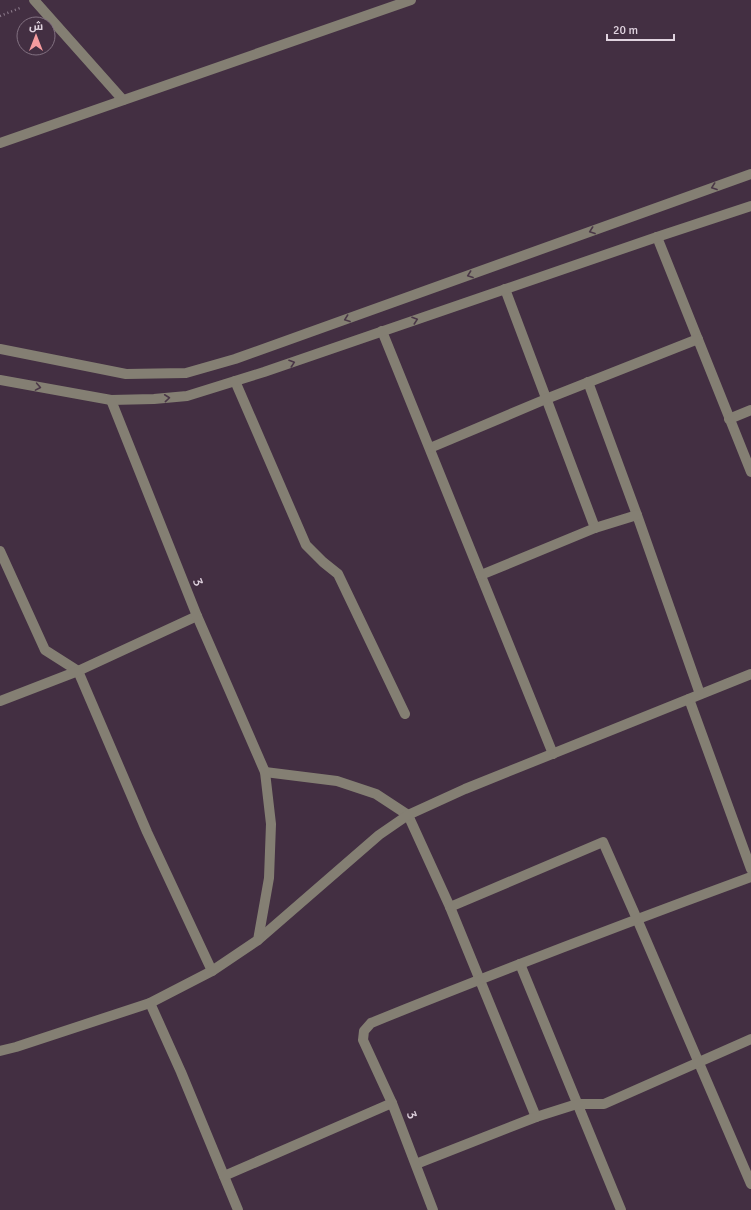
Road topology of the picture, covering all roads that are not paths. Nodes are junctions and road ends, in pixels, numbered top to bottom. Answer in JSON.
{"nodes":[{"id":1,"x":34,"y":0,"type":"edge"},
{"id":2,"x":411,"y":0,"type":"edge"},
{"id":3,"x":123,"y":100,"type":"junction"},
{"id":4,"x":0,"y":143,"type":"edge"},
{"id":5,"x":751,"y":174,"type":"edge"},
{"id":6,"x":751,"y":206,"type":"edge"},
{"id":7,"x":657,"y":237,"type":"junction"},
{"id":8,"x":505,"y":289,"type":"junction"},
{"id":9,"x":382,"y":331,"type":"junction"},
{"id":10,"x":698,"y":339,"type":"junction"},
{"id":11,"x":0,"y":349,"type":"edge"},
{"id":12,"x":0,"y":380,"type":"edge"},
{"id":13,"x":235,"y":381,"type":"junction"},
{"id":14,"x":588,"y":382,"type":"junction"},
{"id":15,"x":546,"y":399,"type":"junction"},
{"id":16,"x":110,"y":400,"type":"junction"},
{"id":17,"x":751,"y":410,"type":"edge"},
{"id":18,"x":729,"y":419,"type":"junction"},
{"id":19,"x":430,"y":448,"type":"junction"},
{"id":20,"x":751,"y":472,"type":"edge"},
{"id":21,"x":637,"y":515,"type":"junction"},
{"id":22,"x":595,"y":528,"type":"junction"},
{"id":23,"x":0,"y":551,"type":"edge"},
{"id":24,"x":481,"y":575,"type":"junction"},
{"id":25,"x":197,"y":616,"type":"junction"},
{"id":26,"x":78,"y":671,"type":"junction"},
{"id":27,"x":751,"y":674,"type":"edge"},
{"id":28,"x":700,"y":694,"type":"junction"},
{"id":29,"x":689,"y":699,"type":"junction"},
{"id":30,"x":0,"y":701,"type":"edge"},
{"id":31,"x":405,"y":714,"type":"dead end"},
{"id":32,"x":553,"y":754,"type":"junction"},
{"id":33,"x":265,"y":772,"type":"junction"},
{"id":34,"x":408,"y":815,"type":"junction"},
{"id":35,"x":751,"y":869,"type":"edge"},
{"id":36,"x":751,"y":877,"type":"edge"},
{"id":37,"x":450,"y":907,"type":"junction"},
{"id":38,"x":637,"y":918,"type":"junction"},
{"id":39,"x":258,"y":940,"type":"junction"},
{"id":40,"x":520,"y":964,"type":"junction"},
{"id":41,"x":212,"y":971,"type":"junction"},
{"id":42,"x":480,"y":979,"type":"junction"},
{"id":43,"x":150,"y":1003,"type":"junction"},
{"id":44,"x":751,"y":1040,"type":"edge"},
{"id":45,"x":0,"y":1051,"type":"edge"},
{"id":46,"x":699,"y":1062,"type":"junction"},
{"id":47,"x":392,"y":1103,"type":"junction"},
{"id":48,"x":577,"y":1104,"type":"junction"},
{"id":49,"x":536,"y":1117,"type":"junction"},
{"id":50,"x":416,"y":1164,"type":"junction"},
{"id":51,"x":224,"y":1176,"type":"junction"},
{"id":52,"x":751,"y":1184,"type":"edge"},
{"id":53,"x":238,"y":1210,"type":"edge"},
{"id":54,"x":433,"y":1210,"type":"edge"},
{"id":55,"x":621,"y":1210,"type":"edge"}],
"edges":[{"from":1,"to":3,"type":"street"},
{"from":2,"to":3,"type":"street"},
{"from":3,"to":4,"type":"street"},
{"from":5,"to":11,"type":"street","one_way":true},
{"from":6,"to":7,"type":"street"},
{"from":7,"to":8,"type":"street"},
{"from":7,"to":10,"type":"street"},
{"from":9,"to":8,"type":"street","one_way":true},
{"from":8,"to":15,"type":"street"},
{"from":13,"to":9,"type":"street","one_way":true},
{"from":9,"to":19,"type":"street"},
{"from":10,"to":14,"type":"street"},
{"from":10,"to":18,"type":"street"},
{"from":12,"to":16,"type":"street","one_way":true},
{"from":16,"to":13,"type":"street","one_way":true},
{"from":13,"to":31,"type":"street"},
{"from":14,"to":15,"type":"street"},
{"from":14,"to":21,"type":"street"},
{"from":15,"to":19,"type":"street"},
{"from":15,"to":22,"type":"street"},
{"from":16,"to":25,"type":"street","name":"3"},
{"from":17,"to":18,"type":"street"},
{"from":18,"to":20,"type":"street"},
{"from":19,"to":24,"type":"street"},
{"from":21,"to":22,"type":"street"},
{"from":21,"to":28,"type":"street"},
{"from":22,"to":24,"type":"street"},
{"from":23,"to":26,"type":"street"},
{"from":24,"to":32,"type":"street"},
{"from":25,"to":26,"type":"street"},
{"from":25,"to":33,"type":"street","name":"3"},
{"from":26,"to":30,"type":"street"},
{"from":26,"to":41,"type":"street"},
{"from":27,"to":28,"type":"street"},
{"from":28,"to":29,"type":"street"},
{"from":29,"to":32,"type":"street"},
{"from":29,"to":35,"type":"street"},
{"from":32,"to":34,"type":"street"},
{"from":33,"to":34,"type":"street"},
{"from":33,"to":39,"type":"street","name":"3"},
{"from":34,"to":37,"type":"street"},
{"from":34,"to":39,"type":"street"},
{"from":36,"to":38,"type":"street"},
{"from":37,"to":38,"type":"street"},
{"from":37,"to":42,"type":"street"},
{"from":38,"to":40,"type":"street"},
{"from":38,"to":46,"type":"street"},
{"from":39,"to":41,"type":"street"},
{"from":40,"to":42,"type":"street"},
{"from":40,"to":48,"type":"street"},
{"from":41,"to":43,"type":"street"},
{"from":42,"to":47,"type":"street","name":"3"},
{"from":42,"to":49,"type":"street"},
{"from":43,"to":45,"type":"street"},
{"from":43,"to":51,"type":"street"},
{"from":44,"to":46,"type":"street"},
{"from":46,"to":48,"type":"street"},
{"from":46,"to":52,"type":"street"},
{"from":47,"to":50,"type":"street","name":"3"},
{"from":47,"to":51,"type":"street"},
{"from":48,"to":49,"type":"street"},
{"from":48,"to":55,"type":"street"},
{"from":49,"to":50,"type":"street"},
{"from":50,"to":54,"type":"street","name":"3"},
{"from":51,"to":53,"type":"street"}]}
